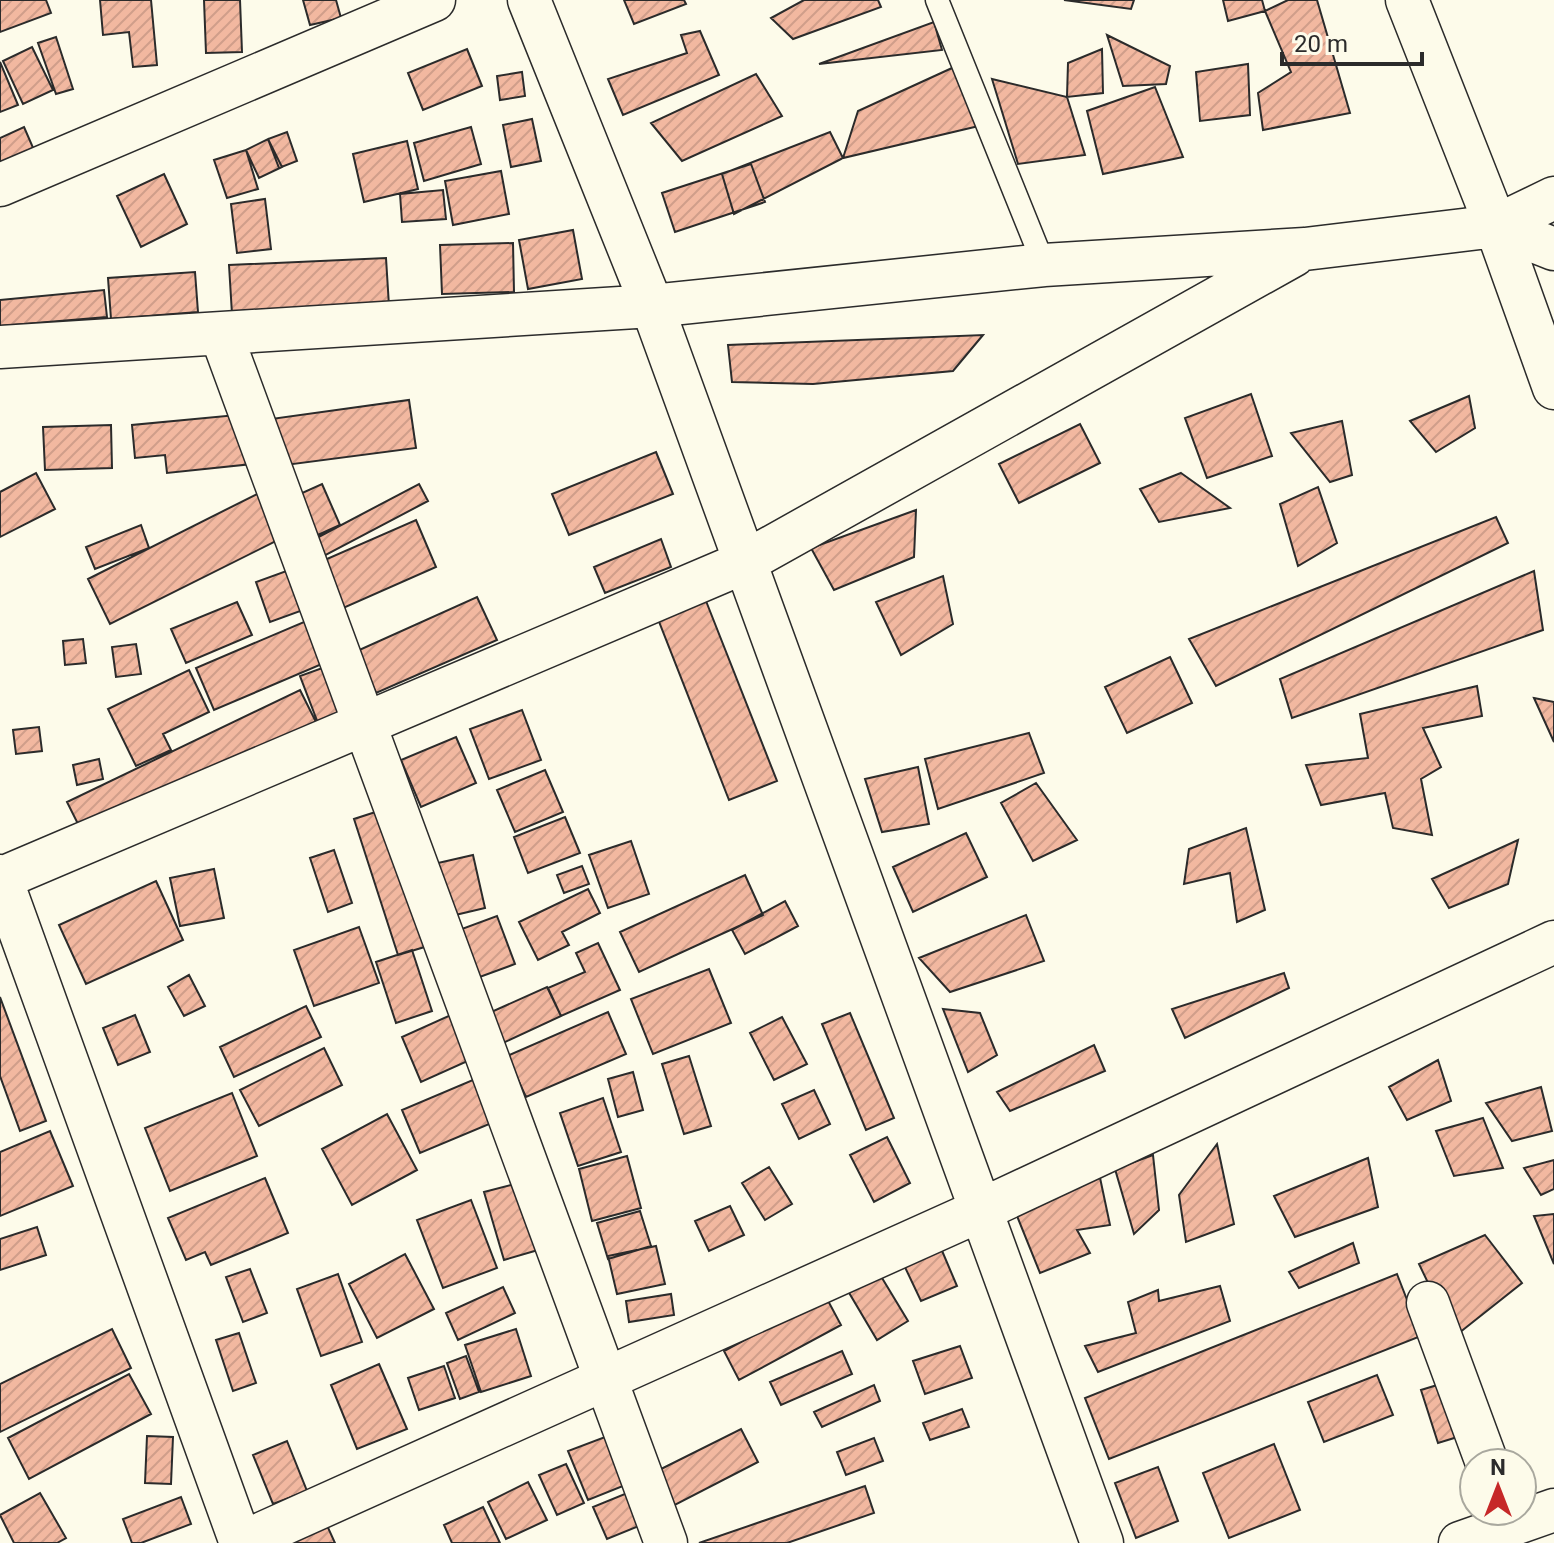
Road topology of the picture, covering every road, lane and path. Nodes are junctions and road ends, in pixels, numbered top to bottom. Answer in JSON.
{"nodes":[{"id":1,"x":434,"y":0,"type":"edge"},
{"id":2,"x":529,"y":0,"type":"edge"},
{"id":3,"x":937,"y":0,"type":"edge"},
{"id":4,"x":1407,"y":0,"type":"edge"},
{"id":5,"x":0,"y":185,"type":"edge"},
{"id":6,"x":1554,"y":198,"type":"edge"},
{"id":7,"x":1496,"y":226,"type":"junction"},
{"id":8,"x":1305,"y":249,"type":"junction"},
{"id":9,"x":1554,"y":249,"type":"edge"},
{"id":10,"x":1044,"y":265,"type":"junction"},
{"id":11,"x":652,"y":306,"type":"junction"},
{"id":12,"x":221,"y":334,"type":"junction"},
{"id":13,"x":0,"y":347,"type":"edge"},
{"id":14,"x":1554,"y":388,"type":"edge"},
{"id":15,"x":745,"y":562,"type":"junction"},
{"id":16,"x":364,"y":723,"type":"junction"},
{"id":17,"x":0,"y":878,"type":"edge"},
{"id":18,"x":1554,"y":942,"type":"edge"},
{"id":19,"x":981,"y":1210,"type":"junction"},
{"id":20,"x":1428,"y":1303,"type":"dead end"},
{"id":21,"x":605,"y":1378,"type":"junction"},
{"id":22,"x":1481,"y":1447,"type":"edge"},
{"id":23,"x":1510,"y":1527,"type":"edge"},
{"id":24,"x":241,"y":1543,"type":"edge"},
{"id":25,"x":666,"y":1543,"type":"edge"},
{"id":26,"x":1102,"y":1543,"type":"edge"},
{"id":27,"x":1460,"y":1543,"type":"edge"}],
"edges":[{"from":1,"to":5,"type":"street"},
{"from":2,"to":11,"type":"street"},
{"from":3,"to":10,"type":"lane"},
{"from":4,"to":7,"type":"street"},
{"from":6,"to":7,"type":"street"},
{"from":7,"to":8,"type":"street"},
{"from":7,"to":9,"type":"street"},
{"from":7,"to":14,"type":"street"},
{"from":8,"to":10,"type":"street"},
{"from":8,"to":15,"type":"street"},
{"from":10,"to":11,"type":"street"},
{"from":11,"to":12,"type":"street"},
{"from":11,"to":15,"type":"street"},
{"from":12,"to":13,"type":"street"},
{"from":12,"to":16,"type":"street"},
{"from":15,"to":16,"type":"street"},
{"from":15,"to":19,"type":"street"},
{"from":16,"to":17,"type":"street"},
{"from":16,"to":21,"type":"street"},
{"from":17,"to":24,"type":"street"},
{"from":18,"to":19,"type":"street"},
{"from":19,"to":21,"type":"street"},
{"from":19,"to":26,"type":"street"},
{"from":20,"to":22,"type":"street"},
{"from":21,"to":24,"type":"street"},
{"from":21,"to":25,"type":"street"},
{"from":23,"to":27,"type":"street"}]}
